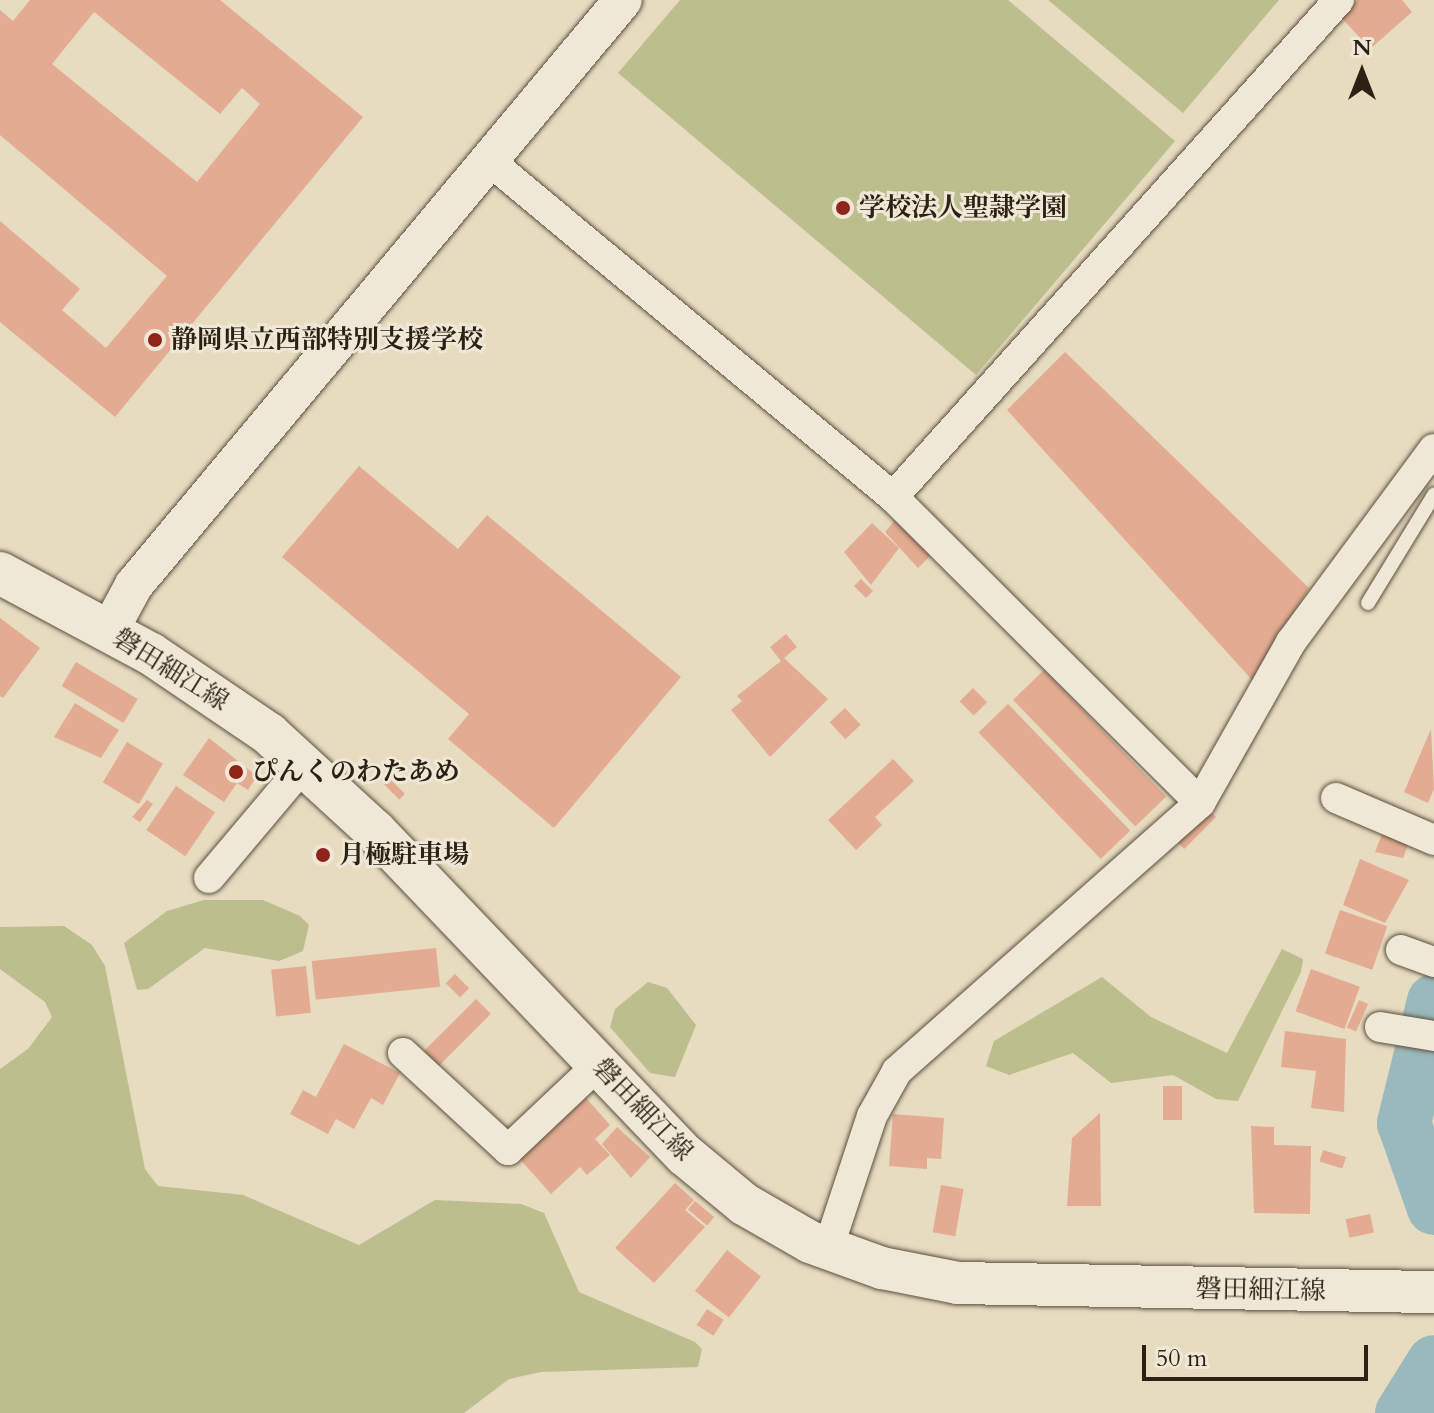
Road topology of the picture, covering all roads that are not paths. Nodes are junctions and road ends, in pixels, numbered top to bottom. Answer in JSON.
{"nodes":[{"id":1,"x":623,"y":0,"type":"edge"},
{"id":2,"x":1339,"y":0,"type":"edge"},
{"id":3,"x":486,"y":158,"type":"junction"},
{"id":4,"x":1434,"y":449,"type":"edge"},
{"id":5,"x":1434,"y":495,"type":"edge"},
{"id":6,"x":893,"y":497,"type":"junction"},
{"id":7,"x":0,"y":573,"type":"edge"},
{"id":8,"x":1368,"y":603,"type":"dead end"},
{"id":9,"x":109,"y":631,"type":"junction"},
{"id":10,"x":305,"y":764,"type":"junction"},
{"id":11,"x":1336,"y":798,"type":"dead end"},
{"id":12,"x":1200,"y":803,"type":"junction"},
{"id":13,"x":1434,"y":840,"type":"edge"},
{"id":14,"x":209,"y":878,"type":"dead end"},
{"id":15,"x":1401,"y":950,"type":"dead end"},
{"id":16,"x":1434,"y":962,"type":"edge"},
{"id":17,"x":1380,"y":1027,"type":"dead end"},
{"id":18,"x":1434,"y":1036,"type":"edge"},
{"id":19,"x":403,"y":1053,"type":"dead end"},
{"id":20,"x":598,"y":1065,"type":"junction"},
{"id":21,"x":828,"y":1249,"type":"junction"},
{"id":22,"x":1421,"y":1292,"type":"edge"}],
"edges":[{"from":1,"to":3,"type":"street"},
{"from":2,"to":6,"type":"street"},
{"from":3,"to":6,"type":"street"},
{"from":3,"to":9,"type":"street"},
{"from":4,"to":12,"type":"street"},
{"from":5,"to":8,"type":"lane"},
{"from":6,"to":12,"type":"street"},
{"from":7,"to":9,"type":"main road","name":"磐田細江線"},
{"from":9,"to":10,"type":"main road","name":"磐田細江線"},
{"from":10,"to":14,"type":"street"},
{"from":10,"to":20,"type":"main road","name":"磐田細江線"},
{"from":11,"to":13,"type":"street"},
{"from":12,"to":21,"type":"street"},
{"from":15,"to":16,"type":"street"},
{"from":17,"to":18,"type":"street"},
{"from":19,"to":20,"type":"street"},
{"from":20,"to":21,"type":"main road","name":"磐田細江線"},
{"from":21,"to":22,"type":"main road","name":"磐田細江線"}]}
